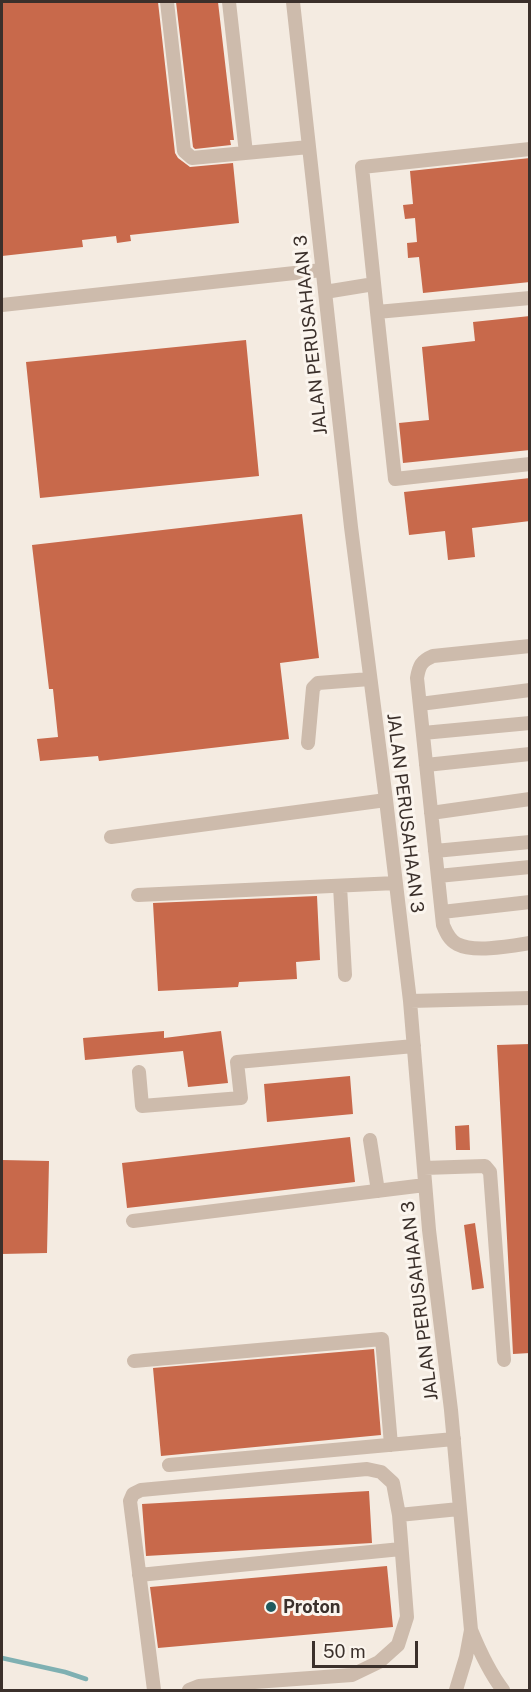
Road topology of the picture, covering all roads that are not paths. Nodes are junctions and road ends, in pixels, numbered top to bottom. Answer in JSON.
{"nodes":[{"id":1,"x":166,"y":2,"type":"edge"},
{"id":2,"x":229,"y":2,"type":"edge"},
{"id":3,"x":293,"y":2,"type":"edge"},
{"id":4,"x":309,"y":147,"type":"junction"},
{"id":5,"x":530,"y":149,"type":"edge"},
{"id":6,"x":246,"y":153,"type":"junction"},
{"id":7,"x":322,"y":270,"type":"junction"},
{"id":8,"x":374,"y":284,"type":"junction"},
{"id":9,"x":325,"y":292,"type":"junction"},
{"id":10,"x":530,"y":298,"type":"edge"},
{"id":11,"x":2,"y":305,"type":"edge"},
{"id":12,"x":377,"y":312,"type":"junction"},
{"id":13,"x":530,"y":464,"type":"edge"},
{"id":14,"x":530,"y":646,"type":"edge"},
{"id":15,"x":370,"y":679,"type":"junction"},
{"id":16,"x":530,"y":690,"type":"edge"},
{"id":17,"x":420,"y":704,"type":"junction"},
{"id":18,"x":530,"y":723,"type":"edge"},
{"id":19,"x":423,"y":734,"type":"junction"},
{"id":20,"x":308,"y":743,"type":"dead end"},
{"id":21,"x":530,"y":754,"type":"edge"},
{"id":22,"x":426,"y":765,"type":"junction"},
{"id":23,"x":530,"y":799,"type":"edge"},
{"id":24,"x":386,"y":800,"type":"junction"},
{"id":25,"x":431,"y":813,"type":"junction"},
{"id":26,"x":111,"y":837,"type":"dead end"},
{"id":27,"x":530,"y":842,"type":"edge"},
{"id":28,"x":435,"y":851,"type":"junction"},
{"id":29,"x":530,"y":867,"type":"edge"},
{"id":30,"x":438,"y":876,"type":"junction"},
{"id":31,"x":396,"y":884,"type":"junction"},
{"id":32,"x":340,"y":886,"type":"junction"},
{"id":33,"x":138,"y":895,"type":"dead end"},
{"id":34,"x":530,"y":902,"type":"edge"},
{"id":35,"x":442,"y":912,"type":"junction"},
{"id":36,"x":530,"y":944,"type":"edge"},
{"id":37,"x":345,"y":975,"type":"dead end"},
{"id":38,"x":530,"y":998,"type":"edge"},
{"id":39,"x":410,"y":1001,"type":"junction"},
{"id":40,"x":414,"y":1046,"type":"junction"},
{"id":41,"x":139,"y":1072,"type":"dead end"},
{"id":42,"x":370,"y":1140,"type":"dead end"},
{"id":43,"x":424,"y":1168,"type":"junction"},
{"id":44,"x":425,"y":1185,"type":"junction"},
{"id":45,"x":378,"y":1191,"type":"junction"},
{"id":46,"x":133,"y":1221,"type":"dead end"},
{"id":47,"x":504,"y":1360,"type":"dead end"},
{"id":48,"x":134,"y":1361,"type":"dead end"},
{"id":49,"x":454,"y":1439,"type":"junction"},
{"id":50,"x":391,"y":1445,"type":"junction"},
{"id":51,"x":169,"y":1465,"type":"dead end"},
{"id":52,"x":459,"y":1509,"type":"junction"},
{"id":53,"x":399,"y":1515,"type":"junction"},
{"id":54,"x":401,"y":1550,"type":"junction"},
{"id":55,"x":139,"y":1575,"type":"junction"},
{"id":56,"x":471,"y":1630,"type":"junction"},
{"id":57,"x":154,"y":1690,"type":"edge"},
{"id":58,"x":189,"y":1690,"type":"edge"},
{"id":59,"x":456,"y":1690,"type":"edge"},
{"id":60,"x":502,"y":1690,"type":"edge"}],
"edges":[{"from":1,"to":6,"type":"street"},
{"from":2,"to":6,"type":"street"},
{"from":3,"to":4,"type":"street","name":"JALAN PERUSAHAAN 3"},
{"from":4,"to":6,"type":"street"},
{"from":4,"to":7,"type":"street","name":"JALAN PERUSAHAAN 3"},
{"from":5,"to":8,"type":"street"},
{"from":7,"to":9,"type":"street","name":"JALAN PERUSAHAAN 3"},
{"from":7,"to":11,"type":"street"},
{"from":8,"to":9,"type":"street"},
{"from":8,"to":12,"type":"street"},
{"from":9,"to":15,"type":"street","name":"JALAN PERUSAHAAN 3"},
{"from":10,"to":12,"type":"street"},
{"from":12,"to":13,"type":"street"},
{"from":14,"to":17,"type":"street"},
{"from":15,"to":20,"type":"street"},
{"from":15,"to":24,"type":"street","name":"JALAN PERUSAHAAN 3"},
{"from":16,"to":17,"type":"street"},
{"from":17,"to":19,"type":"street"},
{"from":18,"to":19,"type":"street"},
{"from":19,"to":22,"type":"street"},
{"from":21,"to":22,"type":"street"},
{"from":22,"to":25,"type":"street"},
{"from":23,"to":25,"type":"street"},
{"from":24,"to":26,"type":"street"},
{"from":24,"to":31,"type":"street","name":"JALAN PERUSAHAAN 3"},
{"from":25,"to":28,"type":"street"},
{"from":27,"to":28,"type":"street"},
{"from":28,"to":30,"type":"street"},
{"from":29,"to":30,"type":"street"},
{"from":30,"to":35,"type":"street"},
{"from":31,"to":32,"type":"street"},
{"from":31,"to":39,"type":"street","name":"JALAN PERUSAHAAN 3"},
{"from":32,"to":33,"type":"street"},
{"from":32,"to":37,"type":"street"},
{"from":34,"to":35,"type":"street"},
{"from":35,"to":36,"type":"street"},
{"from":38,"to":39,"type":"street"},
{"from":39,"to":40,"type":"street","name":"JALAN PERUSAHAAN 3"},
{"from":40,"to":41,"type":"street"},
{"from":40,"to":43,"type":"street","name":"JALAN PERUSAHAAN 3"},
{"from":42,"to":45,"type":"street"},
{"from":43,"to":44,"type":"street","name":"JALAN PERUSAHAAN 3"},
{"from":43,"to":47,"type":"street"},
{"from":44,"to":45,"type":"street"},
{"from":44,"to":49,"type":"street","name":"JALAN PERUSAHAAN 3"},
{"from":45,"to":46,"type":"street"},
{"from":48,"to":50,"type":"street"},
{"from":49,"to":50,"type":"street"},
{"from":49,"to":52,"type":"street","name":"JALAN PERUSAHAAN 3"},
{"from":50,"to":51,"type":"street"},
{"from":52,"to":53,"type":"street"},
{"from":52,"to":56,"type":"street","name":"JALAN PERUSAHAAN 3"},
{"from":53,"to":54,"type":"street"},
{"from":53,"to":55,"type":"street"},
{"from":54,"to":55,"type":"street"},
{"from":54,"to":58,"type":"street"},
{"from":55,"to":57,"type":"street"},
{"from":56,"to":59,"type":"street"},
{"from":56,"to":60,"type":"street"}]}
